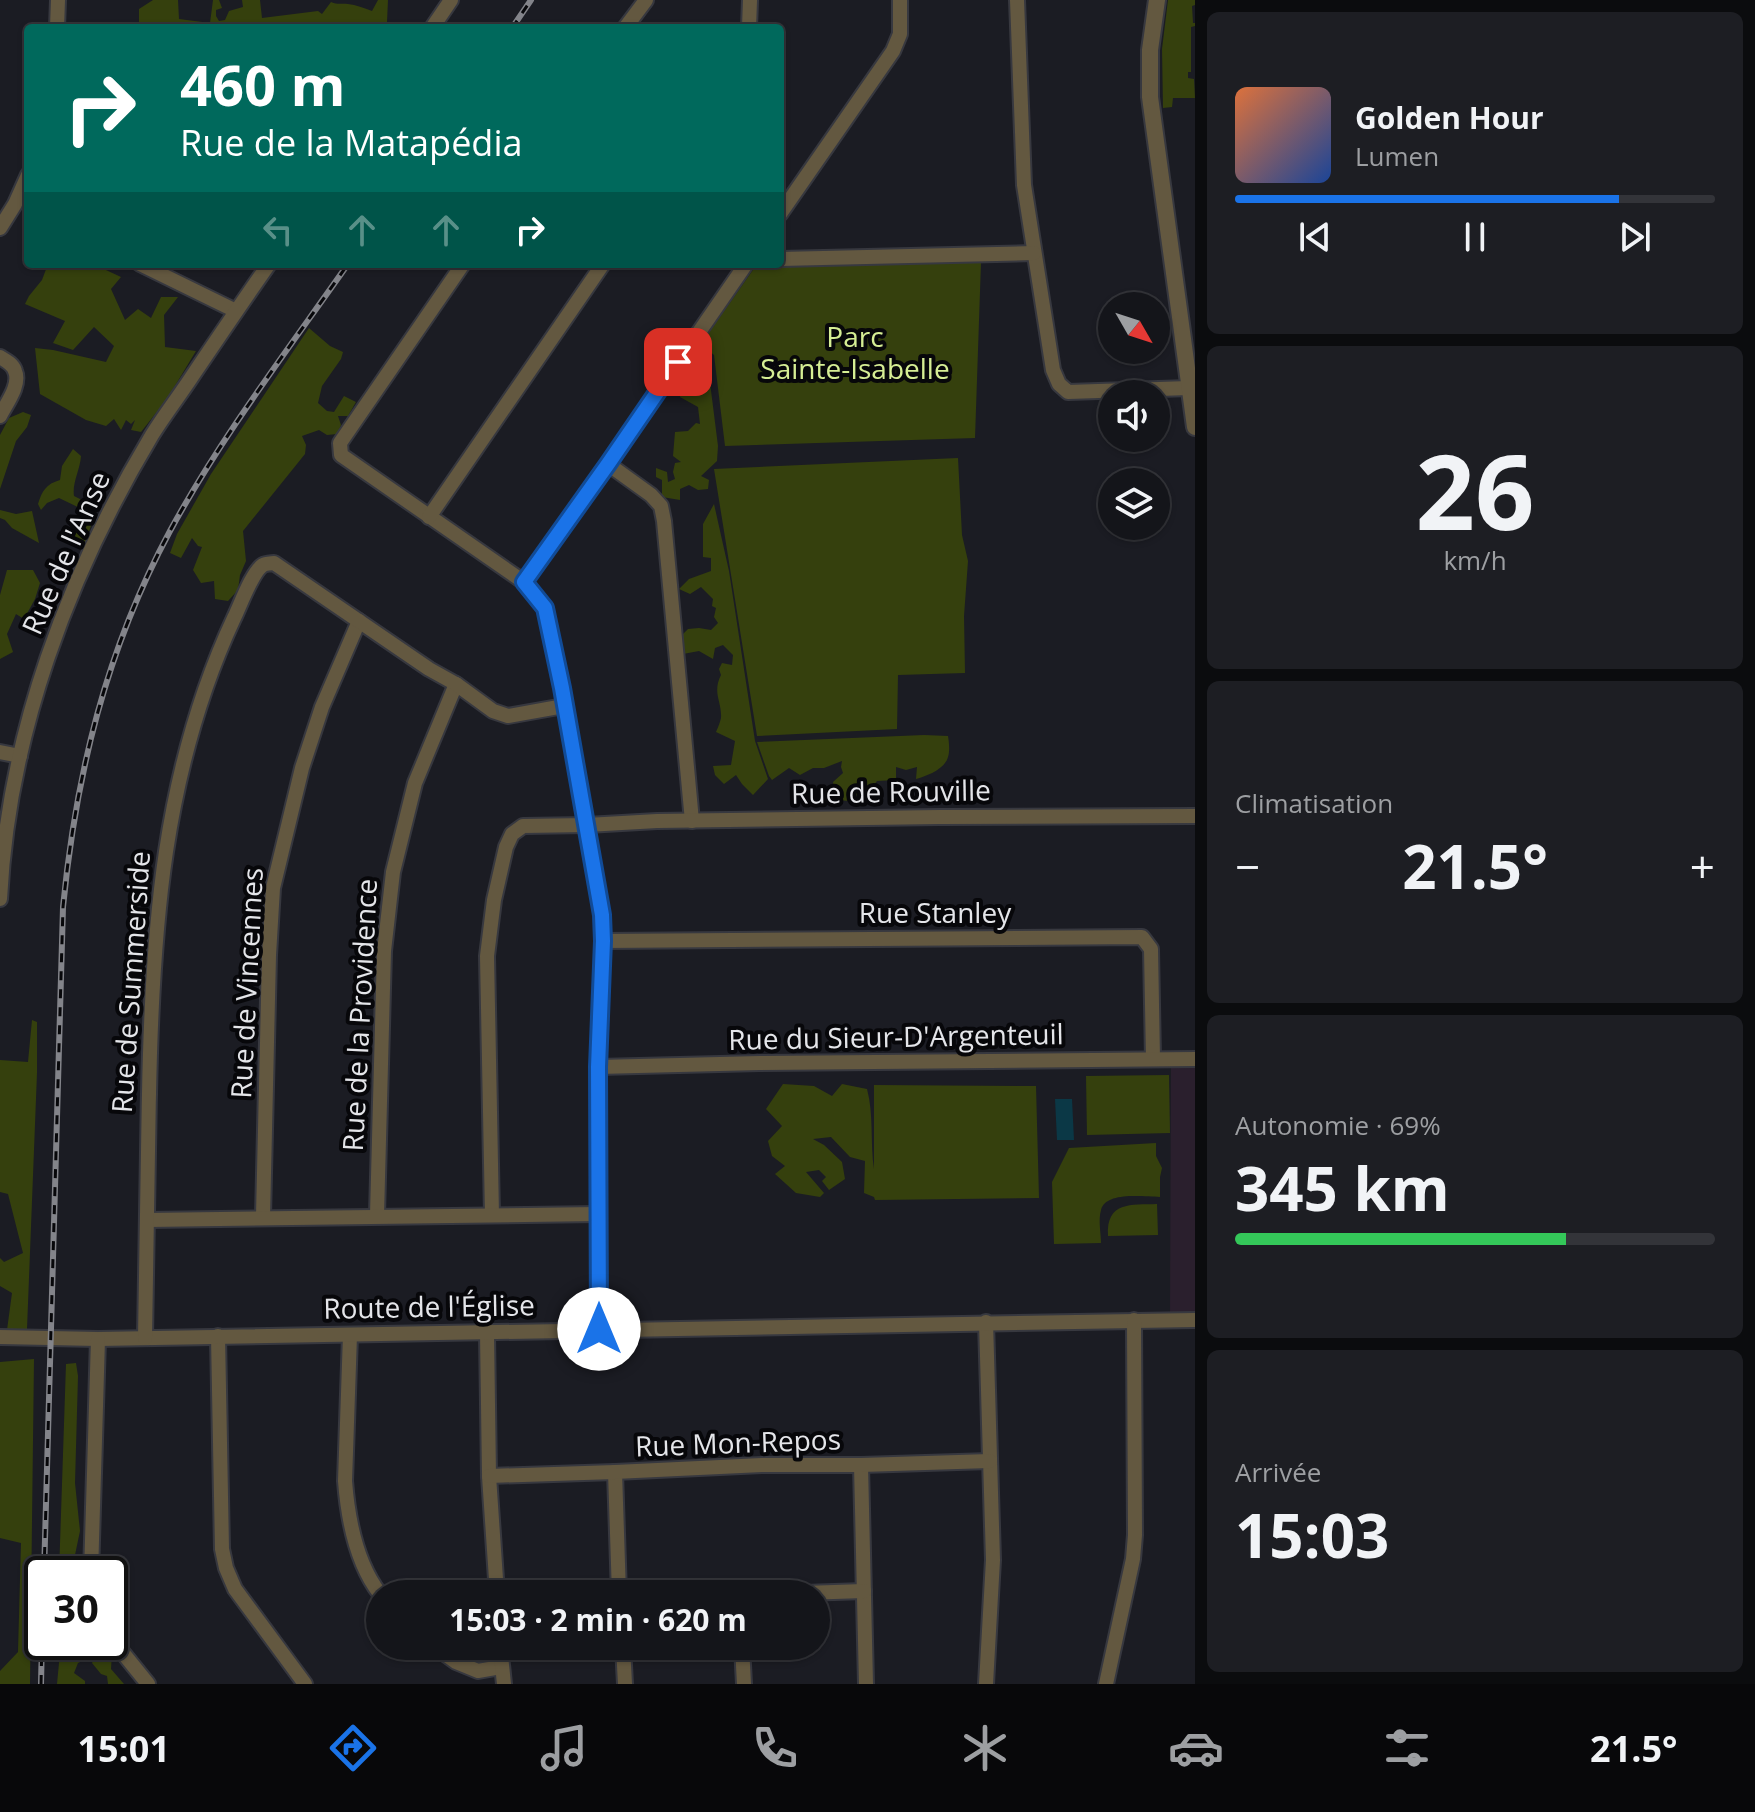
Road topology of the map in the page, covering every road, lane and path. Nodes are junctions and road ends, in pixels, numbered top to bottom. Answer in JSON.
{"nodes":[{"id":1,"x":58,"y":0,"type":"edge"},
{"id":2,"x":451,"y":0,"type":"edge"},
{"id":3,"x":750,"y":0,"type":"edge"},
{"id":4,"x":900,"y":0,"type":"edge"},
{"id":5,"x":1017,"y":0,"type":"edge"},
{"id":6,"x":1157,"y":0,"type":"edge"},
{"id":7,"x":640,"y":2,"type":"edge"},
{"id":8,"x":57,"y":24,"type":"edge"},
{"id":9,"x":435,"y":24,"type":"edge"},
{"id":10,"x":627,"y":24,"type":"edge"},
{"id":11,"x":749,"y":24,"type":"edge"},
{"id":12,"x":21,"y":207,"type":"edge"},
{"id":13,"x":784,"y":208,"type":"edge"},
{"id":14,"x":0,"y":228,"type":"edge"},
{"id":15,"x":1034,"y":253,"type":"junction"},
{"id":16,"x":784,"y":259,"type":"edge"},
{"id":17,"x":148,"y":268,"type":"edge"},
{"id":18,"x":266,"y":268,"type":"edge"},
{"id":19,"x":460,"y":268,"type":"edge"},
{"id":20,"x":600,"y":268,"type":"edge"},
{"id":21,"x":743,"y":268,"type":"edge"},
{"id":22,"x":236,"y":311,"type":"junction"},
{"id":23,"x":0,"y":357,"type":"edge"},
{"id":24,"x":1189,"y":388,"type":"junction"},
{"id":25,"x":0,"y":416,"type":"edge"},
{"id":26,"x":1195,"y":427,"type":"edge"},
{"id":27,"x":608,"y":464,"type":"junction"},
{"id":28,"x":429,"y":517,"type":"junction"},
{"id":29,"x":524,"y":582,"type":"junction"},
{"id":30,"x":359,"y":621,"type":"junction"},
{"id":31,"x":456,"y":684,"type":"junction"},
{"id":32,"x":564,"y":706,"type":"junction"},
{"id":33,"x":0,"y":752,"type":"edge"},
{"id":34,"x":20,"y":756,"type":"junction"},
{"id":35,"x":1195,"y":816,"type":"edge"},
{"id":36,"x":692,"y":821,"type":"junction"},
{"id":37,"x":587,"y":825,"type":"junction"},
{"id":38,"x":1,"y":870,"type":"edge"},
{"id":39,"x":0,"y":899,"type":"edge"},
{"id":40,"x":603,"y":941,"type":"junction"},
{"id":41,"x":1153,"y":1059,"type":"junction"},
{"id":42,"x":1195,"y":1059,"type":"edge"},
{"id":43,"x":598,"y":1067,"type":"junction"},
{"id":44,"x":598,"y":1214,"type":"junction"},
{"id":45,"x":377,"y":1215,"type":"junction"},
{"id":46,"x":492,"y":1215,"type":"junction"},
{"id":47,"x":263,"y":1217,"type":"junction"},
{"id":48,"x":147,"y":1220,"type":"junction"},
{"id":49,"x":1134,"y":1320,"type":"junction"},
{"id":50,"x":1195,"y":1320,"type":"edge"},
{"id":51,"x":986,"y":1322,"type":"junction"},
{"id":52,"x":599,"y":1329,"type":"junction"},
{"id":53,"x":487,"y":1333,"type":"junction"},
{"id":54,"x":350,"y":1335,"type":"junction"},
{"id":55,"x":218,"y":1336,"type":"junction"},
{"id":56,"x":0,"y":1337,"type":"edge"},
{"id":57,"x":145,"y":1338,"type":"junction"},
{"id":58,"x":98,"y":1339,"type":"junction"},
{"id":59,"x":990,"y":1461,"type":"junction"},
{"id":60,"x":861,"y":1465,"type":"junction"},
{"id":61,"x":615,"y":1472,"type":"junction"},
{"id":62,"x":489,"y":1476,"type":"junction"},
{"id":63,"x":92,"y":1556,"type":"edge"},
{"id":64,"x":371,"y":1580,"type":"edge"},
{"id":65,"x":496,"y":1580,"type":"edge"},
{"id":66,"x":619,"y":1580,"type":"edge"},
{"id":67,"x":864,"y":1591,"type":"junction"},
{"id":68,"x":830,"y":1592,"type":"edge"},
{"id":69,"x":128,"y":1659,"type":"edge"},
{"id":70,"x":453,"y":1660,"type":"edge"},
{"id":71,"x":501,"y":1660,"type":"edge"},
{"id":72,"x":624,"y":1660,"type":"edge"},
{"id":73,"x":743,"y":1660,"type":"edge"},
{"id":74,"x":501,"y":1667,"type":"junction"},
{"id":75,"x":148,"y":1684,"type":"edge"},
{"id":76,"x":305,"y":1684,"type":"edge"},
{"id":77,"x":504,"y":1684,"type":"edge"},
{"id":78,"x":625,"y":1684,"type":"edge"},
{"id":79,"x":744,"y":1684,"type":"edge"},
{"id":80,"x":866,"y":1684,"type":"edge"},
{"id":81,"x":986,"y":1684,"type":"edge"},
{"id":82,"x":1106,"y":1684,"type":"edge"}],
"edges":[{"from":1,"to":8,"type":"street"},
{"from":2,"to":9,"type":"street"},
{"from":3,"to":11,"type":"street"},
{"from":4,"to":13,"type":"street"},
{"from":5,"to":15,"type":"street"},
{"from":6,"to":24,"type":"street"},
{"from":7,"to":10,"type":"street"},
{"from":12,"to":14,"type":"street"},
{"from":15,"to":16,"type":"street"},
{"from":15,"to":24,"type":"street"},
{"from":17,"to":22,"type":"street"},
{"from":18,"to":22,"type":"street","name":"Rue de l'Anse"},
{"from":19,"to":28,"type":"street"},
{"from":20,"to":28,"type":"street"},
{"from":21,"to":27,"type":"street"},
{"from":22,"to":34,"type":"street","name":"Rue de l'Anse"},
{"from":23,"to":25,"type":"street"},
{"from":24,"to":26,"type":"street"},
{"from":27,"to":29,"type":"street"},
{"from":27,"to":36,"type":"street"},
{"from":28,"to":29,"type":"street"},
{"from":29,"to":32,"type":"street"},
{"from":30,"to":31,"type":"street","name":"Rue de Summerside"},
{"from":30,"to":47,"type":"street","name":"Rue de Vincennes"},
{"from":30,"to":48,"type":"street","name":"Rue de Summerside"},
{"from":31,"to":32,"type":"street","name":"Rue de Summerside"},
{"from":31,"to":45,"type":"street","name":"Rue de la Providence"},
{"from":32,"to":37,"type":"street"},
{"from":33,"to":34,"type":"street"},
{"from":34,"to":38,"type":"street","name":"Rue de l'Anse"},
{"from":35,"to":36,"type":"street","name":"Rue de Rouville"},
{"from":36,"to":37,"type":"street","name":"Rue de Rouville"},
{"from":37,"to":40,"type":"street"},
{"from":37,"to":46,"type":"street","name":"Rue de Rouville"},
{"from":38,"to":39,"type":"street","name":"Rue de l'Anse"},
{"from":40,"to":41,"type":"street","name":"Rue Stanley"},
{"from":40,"to":43,"type":"street"},
{"from":41,"to":42,"type":"street","name":"Rue du Sieur-D'Argenteuil"},
{"from":41,"to":43,"type":"street","name":"Rue du Sieur-D'Argenteuil"},
{"from":43,"to":44,"type":"street"},
{"from":44,"to":46,"type":"street"},
{"from":44,"to":52,"type":"street"},
{"from":45,"to":46,"type":"street"},
{"from":45,"to":47,"type":"street"},
{"from":47,"to":48,"type":"street"},
{"from":48,"to":57,"type":"street","name":"Rue de Summerside"},
{"from":49,"to":50,"type":"street","name":"Route de l'Église"},
{"from":49,"to":51,"type":"street","name":"Route de l'Église"},
{"from":49,"to":82,"type":"street"},
{"from":51,"to":52,"type":"street","name":"Route de l'Église"},
{"from":51,"to":59,"type":"street"},
{"from":52,"to":53,"type":"street","name":"Route de l'Église"},
{"from":53,"to":54,"type":"street","name":"Route de l'Église"},
{"from":53,"to":62,"type":"street"},
{"from":54,"to":55,"type":"street","name":"Route de l'Église"},
{"from":54,"to":64,"type":"street"},
{"from":55,"to":57,"type":"street","name":"Route de l'Église"},
{"from":55,"to":76,"type":"street"},
{"from":56,"to":58,"type":"street","name":"Route de l'Église"},
{"from":57,"to":58,"type":"street","name":"Route de l'Église"},
{"from":58,"to":63,"type":"street"},
{"from":59,"to":60,"type":"street","name":"Rue Mon-Repos"},
{"from":59,"to":81,"type":"street"},
{"from":60,"to":61,"type":"street","name":"Rue Mon-Repos"},
{"from":60,"to":67,"type":"street"},
{"from":61,"to":62,"type":"street","name":"Rue Mon-Repos"},
{"from":61,"to":66,"type":"street"},
{"from":62,"to":65,"type":"street"},
{"from":67,"to":68,"type":"street"},
{"from":67,"to":80,"type":"street"},
{"from":69,"to":75,"type":"street"},
{"from":70,"to":74,"type":"street"},
{"from":71,"to":74,"type":"street"},
{"from":72,"to":78,"type":"street"},
{"from":73,"to":79,"type":"street"},
{"from":74,"to":77,"type":"street"}]}
